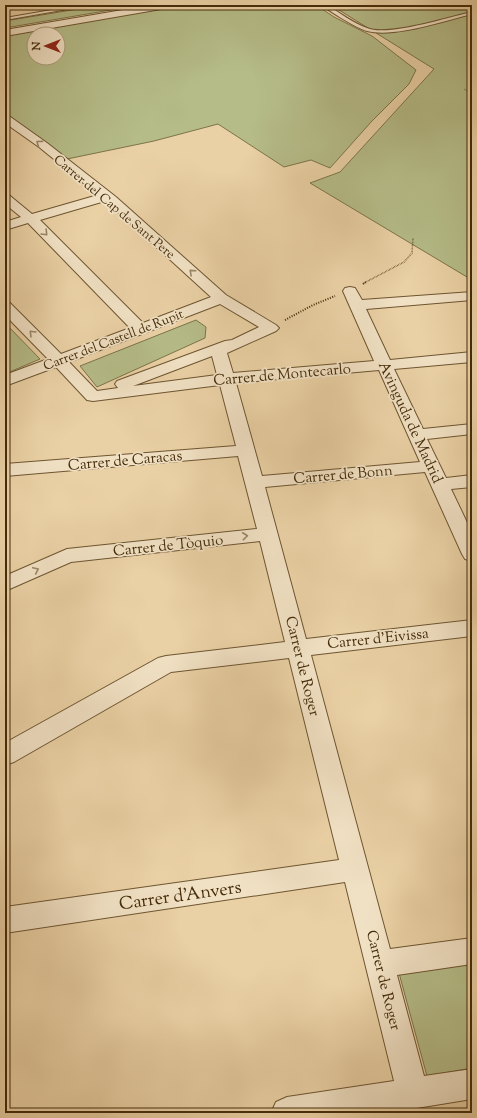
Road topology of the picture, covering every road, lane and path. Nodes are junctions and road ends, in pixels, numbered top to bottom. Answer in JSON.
{"nodes":[{"id":1,"x":89,"y":5,"type":"edge"},
{"id":2,"x":167,"y":5,"type":"edge"},
{"id":3,"x":324,"y":5,"type":"edge"},
{"id":4,"x":472,"y":13,"type":"edge"},
{"id":5,"x":5,"y":19,"type":"edge"},
{"id":6,"x":5,"y":33,"type":"edge"},
{"id":7,"x":464,"y":89,"type":"dead end"},
{"id":8,"x":472,"y":94,"type":"edge"},
{"id":9,"x":5,"y":118,"type":"edge"},
{"id":10,"x":107,"y":196,"type":"junction"},
{"id":11,"x":5,"y":198,"type":"edge"},
{"id":12,"x":30,"y":219,"type":"junction"},
{"id":13,"x":5,"y":226,"type":"edge"},
{"id":14,"x":472,"y":296,"type":"edge"},
{"id":15,"x":221,"y":298,"type":"junction"},
{"id":16,"x":5,"y":306,"type":"edge"},
{"id":17,"x":271,"y":328,"type":"junction"},
{"id":18,"x":140,"y":329,"type":"junction"},
{"id":19,"x":472,"y":356,"type":"edge"},
{"id":20,"x":58,"y":360,"type":"junction"},
{"id":21,"x":384,"y":364,"type":"junction"},
{"id":22,"x":226,"y":379,"type":"junction"},
{"id":23,"x":5,"y":381,"type":"edge"},
{"id":24,"x":93,"y":396,"type":"junction"},
{"id":25,"x":472,"y":429,"type":"edge"},
{"id":26,"x":417,"y":435,"type":"junction"},
{"id":27,"x":246,"y":450,"type":"junction"},
{"id":28,"x":431,"y":466,"type":"junction"},
{"id":29,"x":5,"y":470,"type":"edge"},
{"id":30,"x":472,"y":481,"type":"edge"},
{"id":31,"x":254,"y":482,"type":"junction"},
{"id":32,"x":440,"y":484,"type":"junction"},
{"id":33,"x":269,"y":534,"type":"junction"},
{"id":34,"x":472,"y":554,"type":"edge"},
{"id":35,"x":5,"y":584,"type":"edge"},
{"id":36,"x":472,"y":628,"type":"edge"},
{"id":37,"x":298,"y":648,"type":"junction"},
{"id":38,"x":5,"y":755,"type":"edge"},
{"id":39,"x":355,"y":869,"type":"junction"},
{"id":40,"x":5,"y":920,"type":"edge"},
{"id":41,"x":472,"y":951,"type":"edge"},
{"id":42,"x":380,"y":964,"type":"junction"},
{"id":43,"x":472,"y":1084,"type":"edge"},
{"id":44,"x":413,"y":1094,"type":"junction"},
{"id":45,"x":337,"y":1109,"type":"edge"},
{"id":46,"x":287,"y":1113,"type":"edge"}],
"edges":[{"from":1,"to":5,"type":"lane"},
{"from":2,"to":6,"type":"street"},
{"from":3,"to":4,"type":"lane"},
{"from":7,"to":8,"type":"path"},
{"from":10,"to":9,"type":"street","name":"Carrer del Cap de Sant Pere","one_way":true},
{"from":10,"to":12,"type":"street"},
{"from":15,"to":10,"type":"street","name":"Carrer del Cap de Sant Pere","one_way":true},
{"from":11,"to":12,"type":"street"},
{"from":12,"to":13,"type":"street"},
{"from":12,"to":18,"type":"street","one_way":true},
{"from":14,"to":21,"type":"street","name":"Avinguda de Madrid"},
{"from":15,"to":17,"type":"street"},
{"from":15,"to":18,"type":"street","name":"Carrer del Castell de Rupit"},
{"from":20,"to":16,"type":"street","one_way":true},
{"from":17,"to":22,"type":"street","name":"Carrer de Roger"},
{"from":17,"to":24,"type":"street"},
{"from":18,"to":20,"type":"street","name":"Carrer del Castell de Rupit"},
{"from":19,"to":21,"type":"street","name":"Carrer de Montecarlo"},
{"from":20,"to":23,"type":"street","name":"Carrer del Castell de Rupit"},
{"from":20,"to":24,"type":"street"},
{"from":21,"to":22,"type":"street","name":"Carrer de Montecarlo"},
{"from":21,"to":26,"type":"street","name":"Avinguda de Madrid"},
{"from":22,"to":24,"type":"street","name":"Carrer de Montecarlo"},
{"from":22,"to":27,"type":"street","name":"Carrer de Roger"},
{"from":25,"to":26,"type":"street"},
{"from":26,"to":28,"type":"street","name":"Avinguda de Madrid"},
{"from":27,"to":29,"type":"street","name":"Carrer de Caracas"},
{"from":27,"to":31,"type":"street","name":"Carrer de Roger"},
{"from":28,"to":31,"type":"street","name":"Carrer de Bonn"},
{"from":28,"to":32,"type":"street","name":"Avinguda de Madrid"},
{"from":30,"to":32,"type":"street"},
{"from":31,"to":33,"type":"street","name":"Carrer de Roger"},
{"from":32,"to":34,"type":"street","name":"Avinguda de Madrid"},
{"from":35,"to":33,"type":"street","name":"Carrer de Tòquio","one_way":true},
{"from":33,"to":37,"type":"street","name":"Carrer de Roger"},
{"from":36,"to":37,"type":"street","name":"Carrer d'Eivissa"},
{"from":37,"to":38,"type":"street","name":"Carrer d'Eivissa"},
{"from":37,"to":39,"type":"street","name":"Carrer de Roger"},
{"from":39,"to":40,"type":"street","name":"Carrer d'Anvers"},
{"from":39,"to":42,"type":"street","name":"Carrer de Roger"},
{"from":41,"to":42,"type":"street"},
{"from":42,"to":44,"type":"street","name":"Carrer de Roger"},
{"from":43,"to":44,"type":"street"},
{"from":44,"to":45,"type":"street"},
{"from":45,"to":46,"type":"street"}]}
